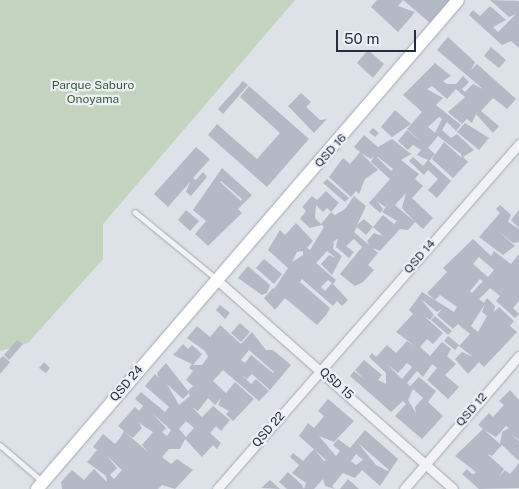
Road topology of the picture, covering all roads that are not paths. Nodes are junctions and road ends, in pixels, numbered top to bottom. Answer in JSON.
{"nodes":[{"id":1,"x":458,"y":0,"type":"edge"},
{"id":2,"x":519,"y":144,"type":"edge"},
{"id":3,"x":135,"y":212,"type":"dead end"},
{"id":4,"x":217,"y":280,"type":"junction"},
{"id":5,"x":519,"y":356,"type":"edge"},
{"id":6,"x":321,"y":370,"type":"junction"},
{"id":7,"x":0,"y":444,"type":"edge"},
{"id":8,"x":425,"y":464,"type":"junction"},
{"id":9,"x":40,"y":485,"type":"edge"},
{"id":10,"x":217,"y":489,"type":"edge"},
{"id":11,"x":404,"y":489,"type":"edge"},
{"id":12,"x":453,"y":489,"type":"edge"}],
"edges":[{"from":1,"to":4,"type":"street","name":"QSD 16"},
{"from":2,"to":6,"type":"street","name":"QSD 14"},
{"from":3,"to":4,"type":"lane"},
{"from":4,"to":6,"type":"street","name":"QSD 15"},
{"from":4,"to":9,"type":"street","name":"QSD 24"},
{"from":5,"to":8,"type":"street","name":"QSD 12"},
{"from":6,"to":8,"type":"street","name":"QSD 15"},
{"from":6,"to":10,"type":"street","name":"QSD 22"},
{"from":7,"to":9,"type":"lane"},
{"from":8,"to":11,"type":"street","name":"QSD 12"},
{"from":8,"to":12,"type":"street","name":"QSD 15"}]}
